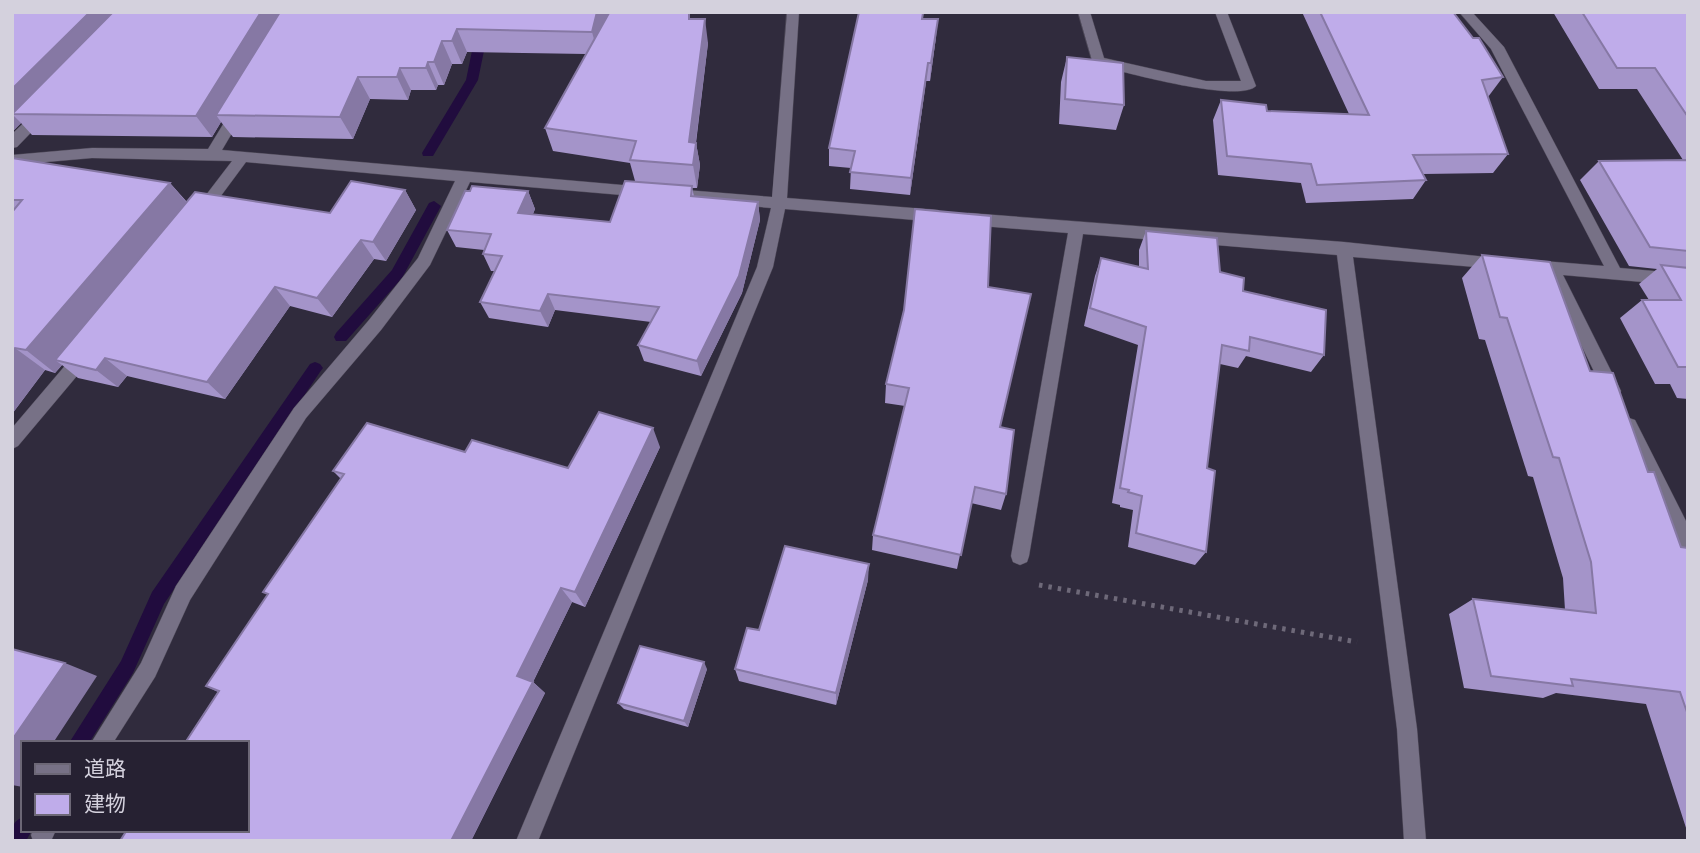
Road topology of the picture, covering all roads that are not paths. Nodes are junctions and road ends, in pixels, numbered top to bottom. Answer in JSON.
{"nodes":[{"id":1,"x":793,"y":12,"type":"edge"},
{"id":2,"x":1084,"y":12,"type":"edge"},
{"id":3,"x":1221,"y":12,"type":"edge"},
{"id":4,"x":1465,"y":12,"type":"edge"},
{"id":5,"x":248,"y":95,"type":"edge"},
{"id":6,"x":49,"y":106,"type":"edge"},
{"id":7,"x":12,"y":143,"type":"edge"},
{"id":8,"x":212,"y":154,"type":"junction"},
{"id":9,"x":243,"y":156,"type":"junction"},
{"id":10,"x":12,"y":160,"type":"edge"},
{"id":11,"x":465,"y":176,"type":"junction"},
{"id":12,"x":779,"y":204,"type":"junction"},
{"id":13,"x":190,"y":226,"type":"edge"},
{"id":14,"x":1077,"y":227,"type":"junction"},
{"id":15,"x":1344,"y":248,"type":"junction"},
{"id":16,"x":1551,"y":267,"type":"junction"},
{"id":17,"x":1615,"y":273,"type":"junction"},
{"id":18,"x":1688,"y":280,"type":"edge"},
{"id":19,"x":98,"y":338,"type":"edge"},
{"id":20,"x":12,"y":441,"type":"edge"},
{"id":21,"x":1688,"y":545,"type":"edge"},
{"id":22,"x":1020,"y":556,"type":"road end"},
{"id":23,"x":102,"y":741,"type":"edge"},
{"id":24,"x":527,"y":841,"type":"edge"},
{"id":25,"x":1415,"y":841,"type":"edge"}],
"edges":[{"from":1,"to":12,"type":"street"},
{"from":2,"to":3,"type":"street"},
{"from":4,"to":17,"type":"street"},
{"from":5,"to":8,"type":"street"},
{"from":6,"to":7,"type":"street"},
{"from":8,"to":9,"type":"street"},
{"from":8,"to":10,"type":"street"},
{"from":9,"to":11,"type":"street"},
{"from":9,"to":13,"type":"street"},
{"from":11,"to":12,"type":"street"},
{"from":11,"to":23,"type":"street"},
{"from":12,"to":14,"type":"street"},
{"from":12,"to":24,"type":"street"},
{"from":14,"to":15,"type":"street"},
{"from":14,"to":22,"type":"street"},
{"from":15,"to":16,"type":"street"},
{"from":15,"to":25,"type":"street"},
{"from":16,"to":17,"type":"street"},
{"from":16,"to":21,"type":"street"},
{"from":17,"to":18,"type":"street"},
{"from":19,"to":20,"type":"street"}]}
